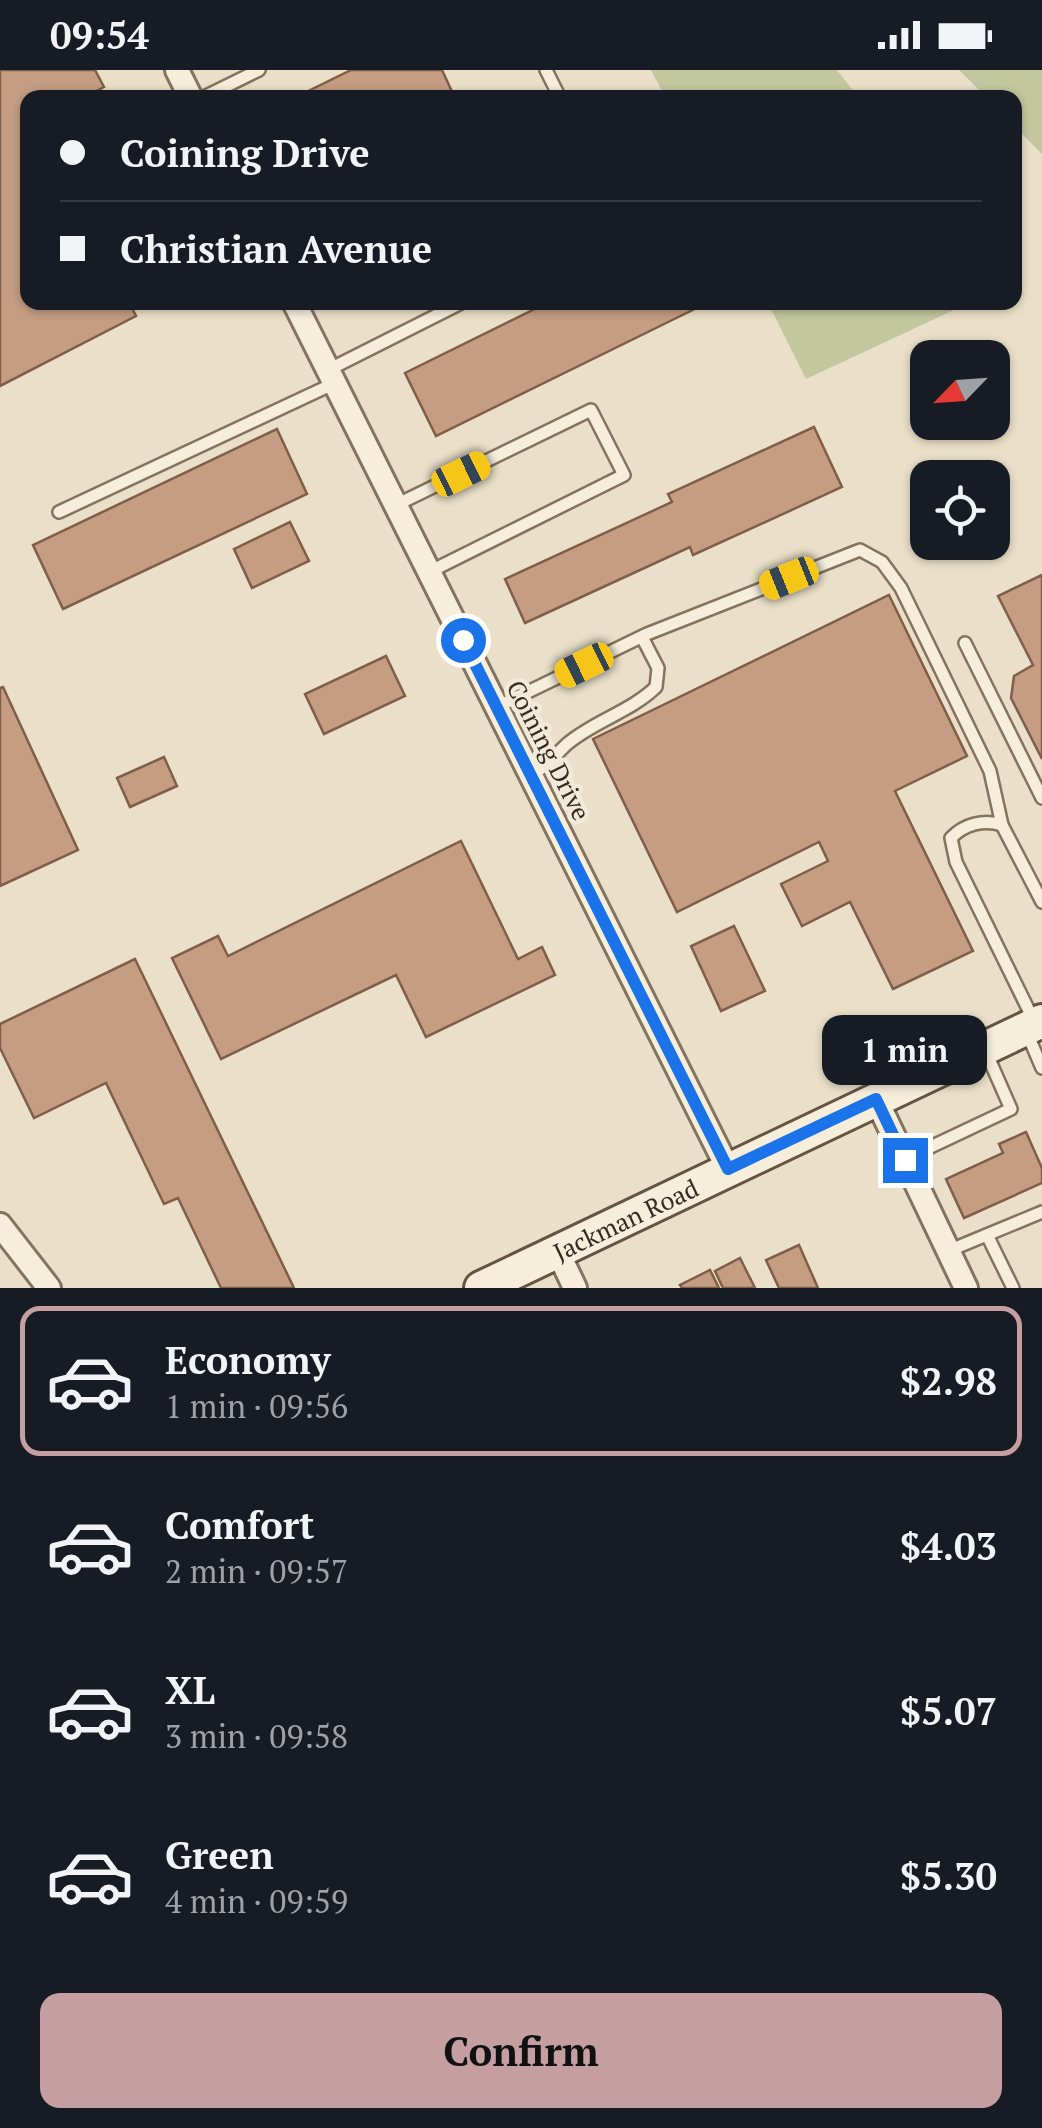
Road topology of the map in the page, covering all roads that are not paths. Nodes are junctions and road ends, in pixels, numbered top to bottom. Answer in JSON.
{"nodes":[{"id":1,"x":259,"y":70,"type":"edge"},
{"id":2,"x":218,"y":90,"type":"edge"},
{"id":3,"x":298,"y":310,"type":"edge"},
{"id":4,"x":449,"y":310,"type":"edge"},
{"id":5,"x":331,"y":377,"type":"junction"},
{"id":6,"x":396,"y":505,"type":"junction"},
{"id":7,"x":59,"y":512,"type":"dead end"},
{"id":8,"x":429,"y":572,"type":"junction"},
{"id":9,"x":642,"y":637,"type":"junction"},
{"id":10,"x":965,"y":643,"type":"dead end"},
{"id":11,"x":497,"y":707,"type":"junction"},
{"id":12,"x":531,"y":775,"type":"junction"},
{"id":13,"x":1042,"y":798,"type":"edge"},
{"id":14,"x":1002,"y":825,"type":"junction"},
{"id":15,"x":1042,"y":902,"type":"edge"},
{"id":16,"x":1034,"y":1025,"type":"edge"},
{"id":17,"x":984,"y":1048,"type":"junction"},
{"id":18,"x":1042,"y":1068,"type":"edge"},
{"id":19,"x":876,"y":1099,"type":"junction"},
{"id":20,"x":905,"y":1160,"type":"junction"},
{"id":21,"x":728,"y":1169,"type":"junction"},
{"id":22,"x":1042,"y":1212,"type":"edge"},
{"id":23,"x":0,"y":1225,"type":"edge"},
{"id":24,"x":987,"y":1235,"type":"junction"},
{"id":25,"x":557,"y":1250,"type":"junction"},
{"id":26,"x":948,"y":1251,"type":"junction"},
{"id":27,"x":49,"y":1288,"type":"edge"},
{"id":28,"x":480,"y":1288,"type":"edge"},
{"id":29,"x":575,"y":1288,"type":"edge"},
{"id":30,"x":966,"y":1288,"type":"edge"},
{"id":31,"x":1013,"y":1288,"type":"edge"}],
"edges":[{"from":1,"to":2,"type":"lane"},
{"from":3,"to":5,"type":"street","name":"Coining Drive"},
{"from":4,"to":5,"type":"lane"},
{"from":5,"to":6,"type":"street","name":"Coining Drive"},
{"from":5,"to":7,"type":"lane"},
{"from":6,"to":8,"type":"street","name":"Coining Drive"},
{"from":6,"to":8,"type":"lane"},
{"from":8,"to":11,"type":"street","name":"Coining Drive"},
{"from":9,"to":11,"type":"lane"},
{"from":9,"to":12,"type":"lane"},
{"from":9,"to":14,"type":"lane"},
{"from":10,"to":13,"type":"lane"},
{"from":11,"to":12,"type":"street","name":"Coining Drive"},
{"from":12,"to":21,"type":"street","name":"Coining Drive"},
{"from":14,"to":15,"type":"lane"},
{"from":14,"to":16,"type":"lane"},
{"from":16,"to":17,"type":"main road","name":"Jackman Road"},
{"from":16,"to":18,"type":"lane"},
{"from":17,"to":19,"type":"main road","name":"Jackman Road"},
{"from":17,"to":20,"type":"lane"},
{"from":19,"to":20,"type":"street"},
{"from":19,"to":21,"type":"main road","name":"Jackman Road"},
{"from":20,"to":26,"type":"street"},
{"from":21,"to":25,"type":"main road","name":"Jackman Road"},
{"from":22,"to":24,"type":"lane"},
{"from":23,"to":27,"type":"street"},
{"from":24,"to":26,"type":"lane"},
{"from":24,"to":31,"type":"lane"},
{"from":25,"to":28,"type":"main road","name":"Jackman Road"},
{"from":25,"to":29,"type":"street"},
{"from":26,"to":30,"type":"street"}]}
